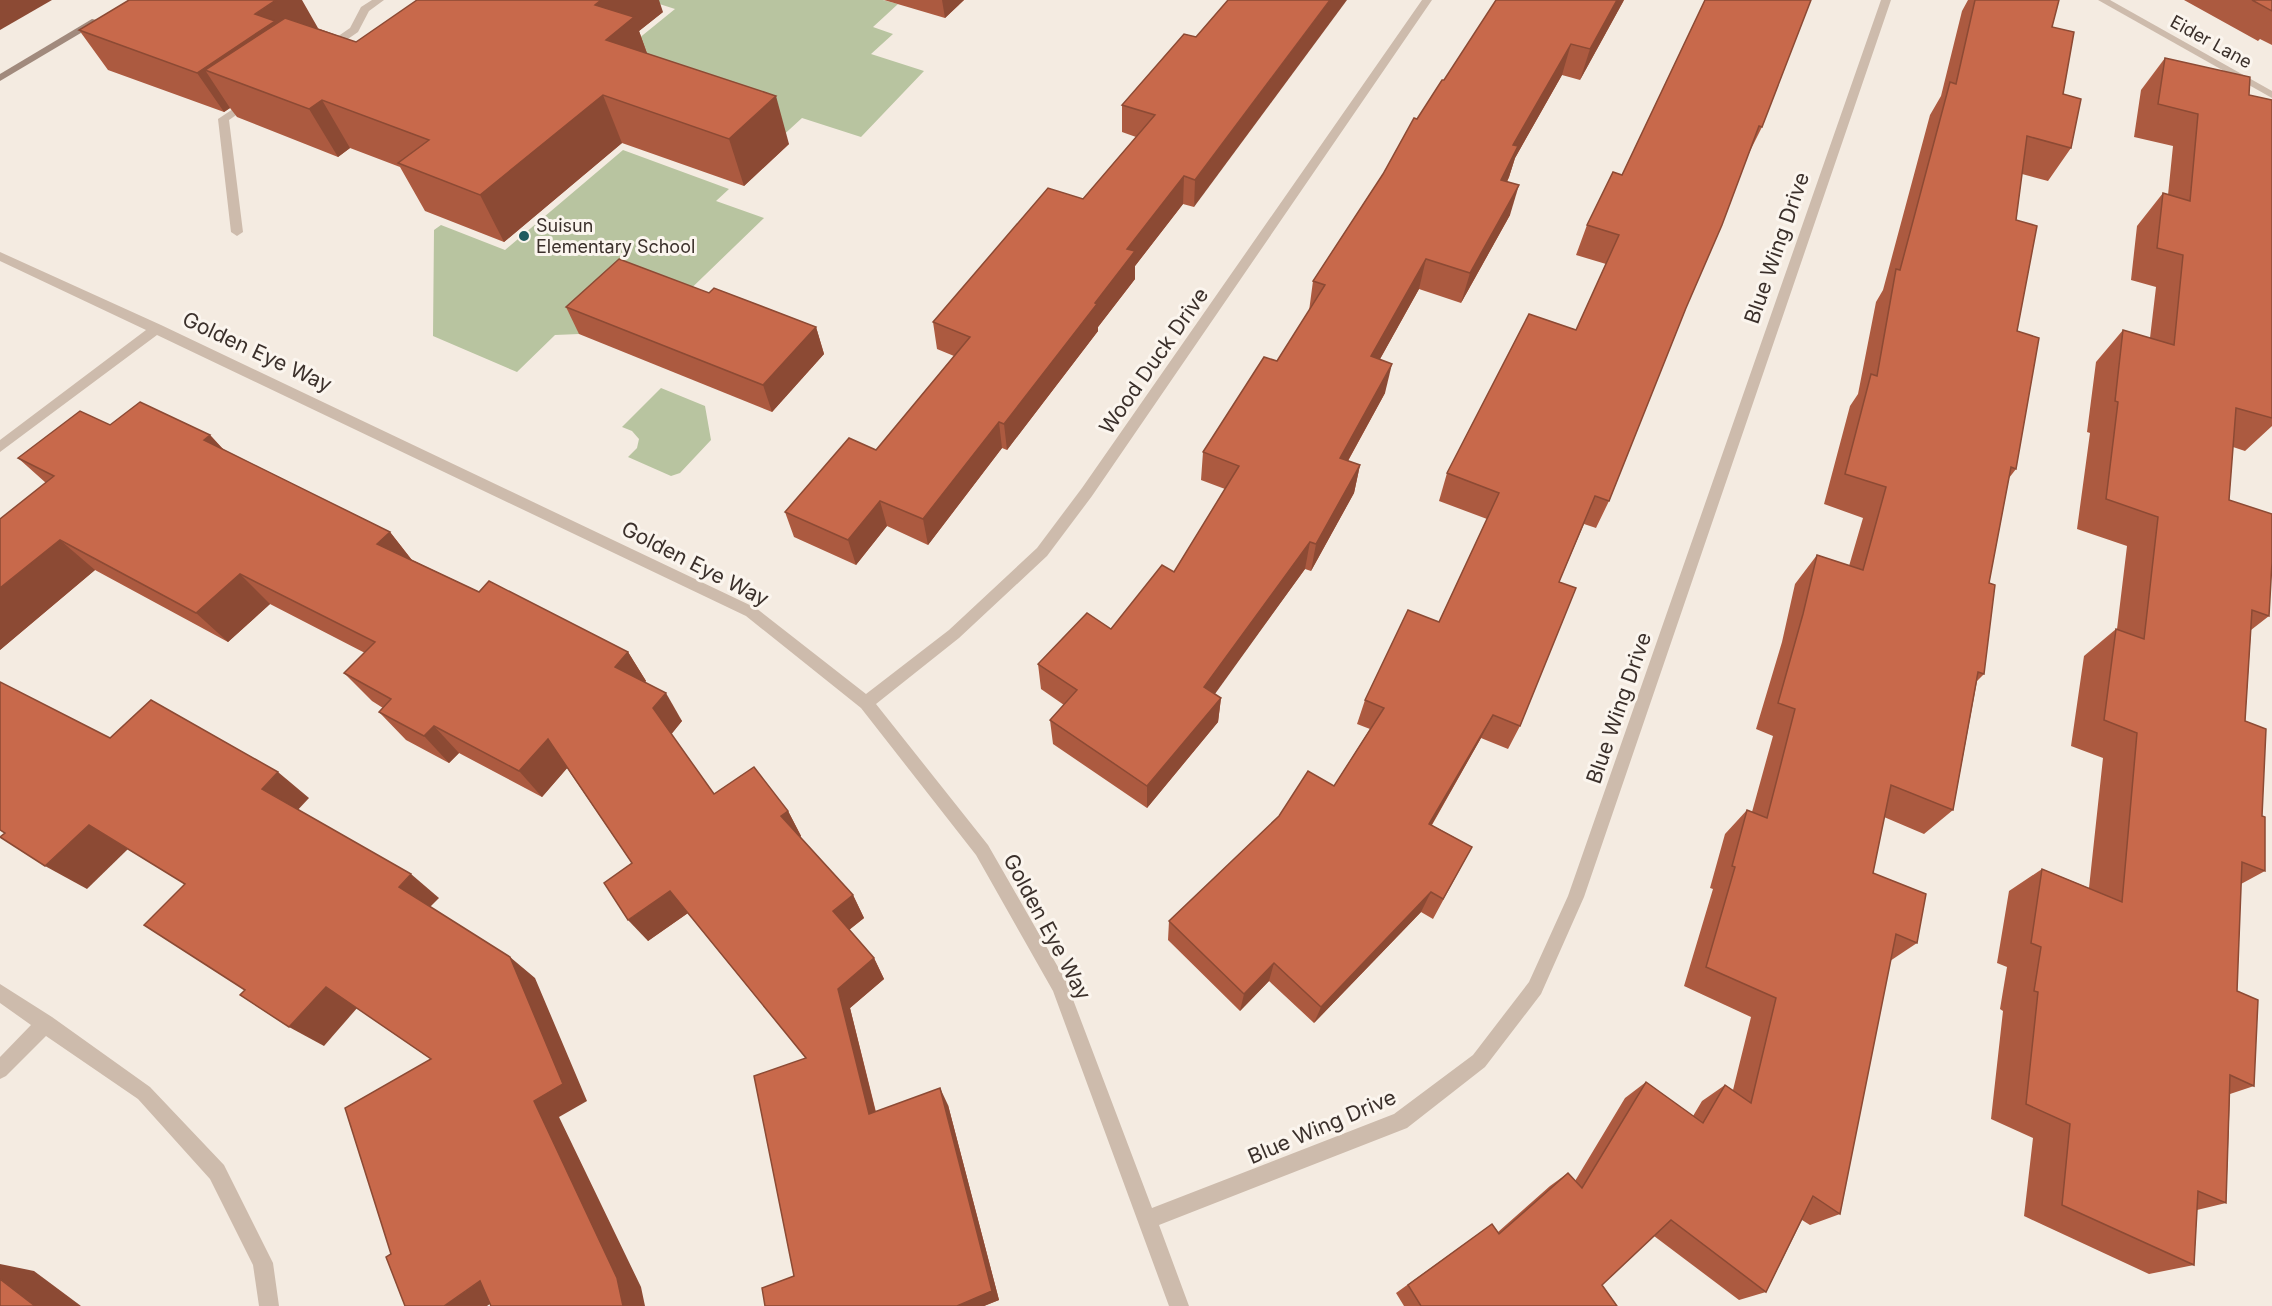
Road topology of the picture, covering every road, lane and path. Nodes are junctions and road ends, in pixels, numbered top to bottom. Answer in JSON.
{"nodes":[{"id":1,"x":379,"y":0,"type":"edge"},
{"id":2,"x":1427,"y":0,"type":"edge"},
{"id":3,"x":1886,"y":0,"type":"edge"},
{"id":4,"x":2103,"y":0,"type":"edge"},
{"id":5,"x":101,"y":18,"type":"edge"},
{"id":6,"x":315,"y":56,"type":"edge"},
{"id":7,"x":0,"y":78,"type":"edge"},
{"id":8,"x":258,"y":95,"type":"edge"},
{"id":9,"x":2272,"y":95,"type":"edge"},
{"id":10,"x":237,"y":232,"type":"dead end"},
{"id":11,"x":0,"y":256,"type":"edge"},
{"id":12,"x":157,"y":328,"type":"junction"},
{"id":13,"x":0,"y":447,"type":"edge"},
{"id":14,"x":866,"y":702,"type":"junction"},
{"id":15,"x":0,"y":993,"type":"edge"},
{"id":16,"x":46,"y":1023,"type":"junction"},
{"id":17,"x":0,"y":1070,"type":"edge"},
{"id":18,"x":1147,"y":1220,"type":"junction"},
{"id":19,"x":269,"y":1306,"type":"edge"},
{"id":20,"x":1179,"y":1306,"type":"edge"}],
"edges":[{"from":1,"to":6,"type":"street"},
{"from":2,"to":14,"type":"street","name":"Wood Duck Drive"},
{"from":3,"to":18,"type":"street","name":"Blue Wing Drive"},
{"from":4,"to":9,"type":"street","name":"Eider Lane"},
{"from":5,"to":7,"type":"street"},
{"from":8,"to":10,"type":"street"},
{"from":11,"to":12,"type":"street","name":"Golden Eye Way"},
{"from":12,"to":13,"type":"street"},
{"from":12,"to":14,"type":"street","name":"Golden Eye Way"},
{"from":14,"to":18,"type":"street","name":"Golden Eye Way"},
{"from":15,"to":16,"type":"street"},
{"from":16,"to":17,"type":"street"},
{"from":16,"to":19,"type":"street"},
{"from":18,"to":20,"type":"street","name":"Golden Eye Way"}]}
